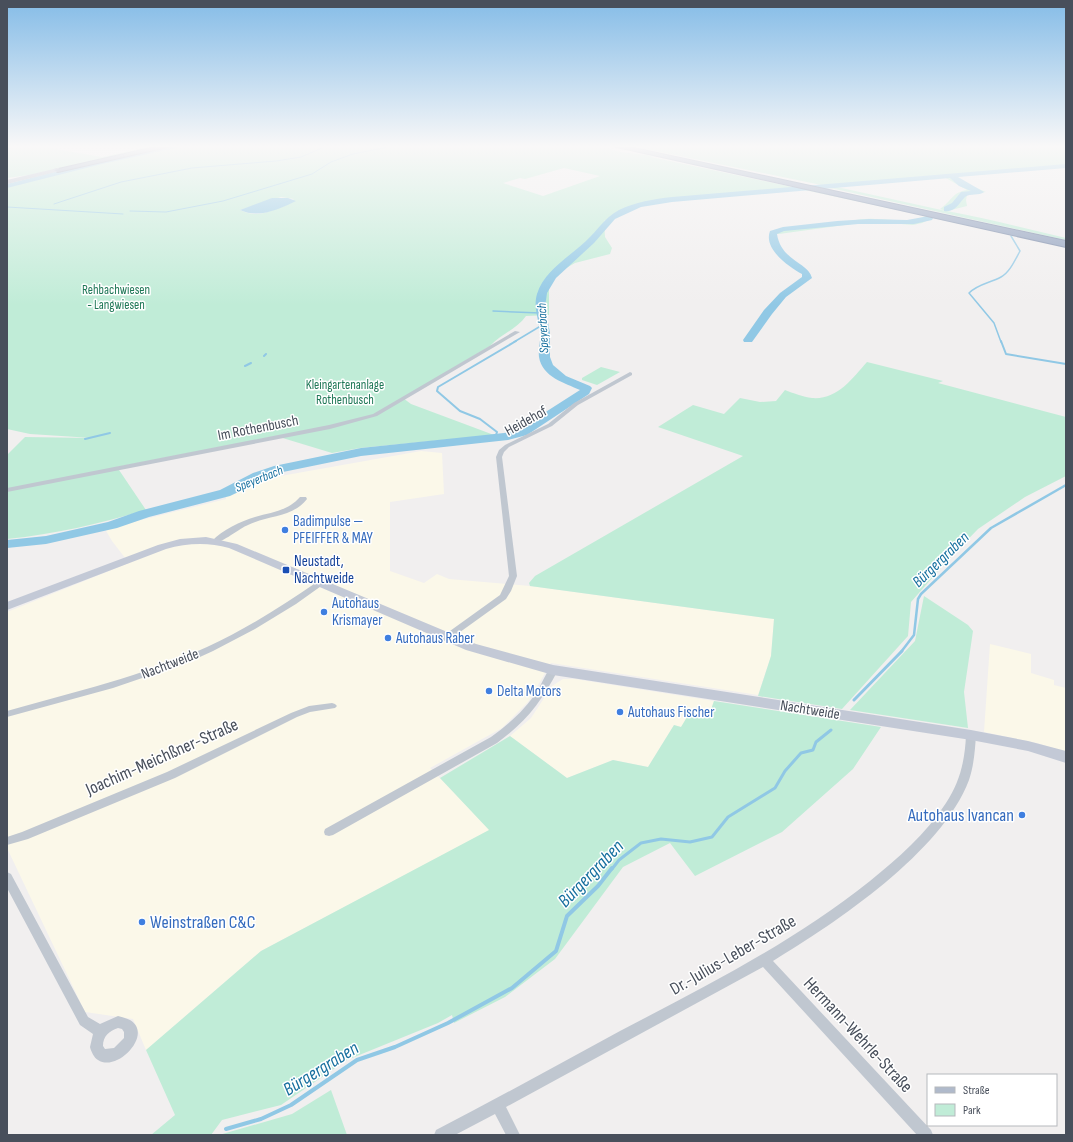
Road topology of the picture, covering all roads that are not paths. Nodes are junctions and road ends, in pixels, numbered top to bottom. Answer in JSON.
{"nodes":[{"id":1,"x":867,"y":198,"type":"edge"},
{"id":2,"x":1066,"y":242,"type":"edge"},
{"id":3,"x":517,"y":332,"type":"dead end"},
{"id":4,"x":630,"y":374,"type":"dead end"},
{"id":5,"x":7,"y":490,"type":"edge"},
{"id":6,"x":303,"y":498,"type":"dead end"},
{"id":7,"x":216,"y":541,"type":"junction"},
{"id":8,"x":320,"y":584,"type":"junction"},
{"id":9,"x":7,"y":606,"type":"edge"},
{"id":10,"x":446,"y":638,"type":"junction"},
{"id":11,"x":553,"y":670,"type":"junction"},
{"id":12,"x":332,"y":706,"type":"dead end"},
{"id":13,"x":7,"y":714,"type":"edge"},
{"id":14,"x":971,"y":735,"type":"junction"},
{"id":15,"x":1066,"y":757,"type":"edge"},
{"id":16,"x":329,"y":832,"type":"dead end"},
{"id":17,"x":7,"y":841,"type":"edge"},
{"id":18,"x":7,"y":877,"type":"edge"},
{"id":19,"x":764,"y":960,"type":"junction"},
{"id":20,"x":102,"y":1031,"type":"dead end"},
{"id":21,"x":498,"y":1105,"type":"junction"},
{"id":22,"x":441,"y":1135,"type":"edge"},
{"id":23,"x":513,"y":1135,"type":"edge"},
{"id":24,"x":926,"y":1135,"type":"edge"}],
"edges":[{"from":1,"to":2,"type":"highway"},
{"from":3,"to":5,"type":"street","name":"Im Rothenbusch"},
{"from":4,"to":10,"type":"street","name":"Heidehof"},
{"from":6,"to":7,"type":"street","name":"Nachtweide"},
{"from":7,"to":8,"type":"street","name":"Nachtweide"},
{"from":7,"to":9,"type":"street","name":"Nachtweide"},
{"from":8,"to":10,"type":"street","name":"Nachtweide"},
{"from":8,"to":13,"type":"street","name":"Nachtweide"},
{"from":10,"to":11,"type":"street","name":"Nachtweide"},
{"from":11,"to":14,"type":"street","name":"Nachtweide"},
{"from":11,"to":16,"type":"street"},
{"from":12,"to":17,"type":"street","name":"Joachim-Meichßner-Straße"},
{"from":14,"to":15,"type":"street","name":"Nachtweide"},
{"from":14,"to":19,"type":"street","name":"Dr.-Julius-Leber-Straße"},
{"from":18,"to":20,"type":"street"},
{"from":19,"to":21,"type":"street","name":"Dr.-Julius-Leber-Straße"},
{"from":19,"to":24,"type":"street","name":"Hermann-Wehrle-Straße"},
{"from":21,"to":22,"type":"street","name":"Dr.-Julius-Leber-Straße"},
{"from":21,"to":23,"type":"street"}]}
